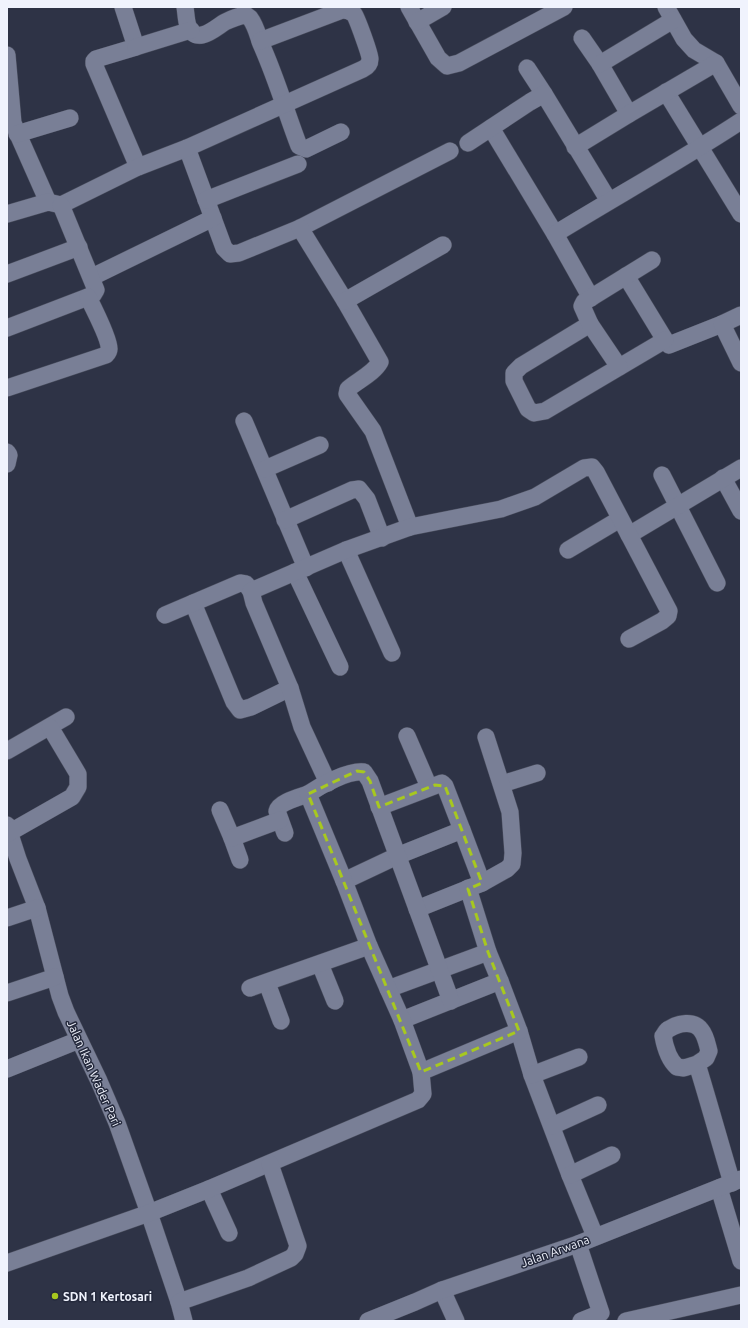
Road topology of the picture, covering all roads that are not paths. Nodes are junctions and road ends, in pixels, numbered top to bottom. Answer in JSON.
{"nodes":[{"id":1,"x":123,"y":7,"type":"edge"},
{"id":2,"x":185,"y":7,"type":"edge"},
{"id":3,"x":443,"y":7,"type":"edge"},
{"id":4,"x":564,"y":7,"type":"edge"},
{"id":5,"x":413,"y":14,"type":"edge"},
{"id":6,"x":670,"y":14,"type":"edge"},
{"id":7,"x":191,"y":30,"type":"junction"},
{"id":8,"x":582,"y":38,"type":"dead end"},
{"id":9,"x":260,"y":40,"type":"junction"},
{"id":10,"x":136,"y":47,"type":"junction"},
{"id":11,"x":7,"y":55,"type":"edge"},
{"id":12,"x":716,"y":63,"type":"junction"},
{"id":13,"x":600,"y":64,"type":"junction"},
{"id":14,"x":527,"y":68,"type":"dead end"},
{"id":15,"x":666,"y":92,"type":"junction"},
{"id":16,"x":544,"y":94,"type":"junction"},
{"id":17,"x":284,"y":104,"type":"junction"},
{"id":18,"x":741,"y":106,"type":"edge"},
{"id":19,"x":629,"y":114,"type":"junction"},
{"id":20,"x":70,"y":118,"type":"dead end"},
{"id":21,"x":741,"y":121,"type":"edge"},
{"id":22,"x":12,"y":127,"type":"edge"},
{"id":23,"x":491,"y":128,"type":"junction"},
{"id":24,"x":341,"y":132,"type":"dead end"},
{"id":25,"x":468,"y":142,"type":"dead end"},
{"id":26,"x":575,"y":147,"type":"junction"},
{"id":27,"x":187,"y":148,"type":"junction"},
{"id":28,"x":700,"y":148,"type":"junction"},
{"id":29,"x":450,"y":151,"type":"dead end"},
{"id":30,"x":298,"y":164,"type":"dead end"},
{"id":31,"x":138,"y":167,"type":"junction"},
{"id":32,"x":736,"y":195,"type":"edge"},
{"id":33,"x":206,"y":200,"type":"junction"},
{"id":34,"x":609,"y":201,"type":"junction"},
{"id":35,"x":54,"y":204,"type":"junction"},
{"id":36,"x":7,"y":214,"type":"edge"},
{"id":37,"x":741,"y":214,"type":"edge"},
{"id":38,"x":213,"y":218,"type":"junction"},
{"id":39,"x":300,"y":228,"type":"junction"},
{"id":40,"x":555,"y":234,"type":"junction"},
{"id":41,"x":443,"y":245,"type":"dead end"},
{"id":42,"x":79,"y":247,"type":"junction"},
{"id":43,"x":652,"y":260,"type":"dead end"},
{"id":44,"x":7,"y":274,"type":"edge"},
{"id":45,"x":626,"y":276,"type":"junction"},
{"id":46,"x":92,"y":277,"type":"junction"},
{"id":47,"x":88,"y":297,"type":"junction"},
{"id":48,"x":591,"y":298,"type":"junction"},
{"id":49,"x":345,"y":301,"type":"junction"},
{"id":50,"x":741,"y":315,"type":"edge"},
{"id":51,"x":9,"y":322,"type":"edge"},
{"id":52,"x":590,"y":324,"type":"junction"},
{"id":53,"x":722,"y":324,"type":"junction"},
{"id":54,"x":664,"y":340,"type":"junction"},
{"id":55,"x":741,"y":363,"type":"edge"},
{"id":56,"x":619,"y":367,"type":"junction"},
{"id":57,"x":7,"y":388,"type":"edge"},
{"id":58,"x":244,"y":421,"type":"dead end"},
{"id":59,"x":320,"y":445,"type":"dead end"},
{"id":60,"x":7,"y":452,"type":"edge"},
{"id":61,"x":7,"y":464,"type":"edge"},
{"id":62,"x":741,"y":468,"type":"edge"},
{"id":63,"x":265,"y":469,"type":"junction"},
{"id":64,"x":662,"y":475,"type":"dead end"},
{"id":65,"x":724,"y":478,"type":"junction"},
{"id":66,"x":678,"y":506,"type":"junction"},
{"id":67,"x":741,"y":511,"type":"edge"},
{"id":68,"x":620,"y":519,"type":"junction"},
{"id":69,"x":285,"y":520,"type":"junction"},
{"id":70,"x":410,"y":526,"type":"junction"},
{"id":71,"x":629,"y":534,"type":"junction"},
{"id":72,"x":382,"y":538,"type":"junction"},
{"id":73,"x":346,"y":550,"type":"junction"},
{"id":74,"x":568,"y":550,"type":"dead end"},
{"id":75,"x":301,"y":570,"type":"junction"},
{"id":76,"x":717,"y":583,"type":"dead end"},
{"id":77,"x":251,"y":591,"type":"junction"},
{"id":78,"x":193,"y":603,"type":"junction"},
{"id":79,"x":165,"y":614,"type":"dead end"},
{"id":80,"x":629,"y":639,"type":"dead end"},
{"id":81,"x":392,"y":652,"type":"dead end"},
{"id":82,"x":340,"y":667,"type":"dead end"},
{"id":83,"x":290,"y":688,"type":"junction"},
{"id":84,"x":66,"y":717,"type":"dead end"},
{"id":85,"x":50,"y":727,"type":"junction"},
{"id":86,"x":407,"y":736,"type":"dead end"},
{"id":87,"x":486,"y":737,"type":"dead end"},
{"id":88,"x":7,"y":751,"type":"edge"},
{"id":89,"x":536,"y":773,"type":"dead end"},
{"id":90,"x":328,"y":783,"type":"junction"},
{"id":91,"x":502,"y":784,"type":"junction"},
{"id":92,"x":430,"y":787,"type":"junction"},
{"id":93,"x":308,"y":794,"type":"junction"},
{"id":94,"x":379,"y":807,"type":"junction"},
{"id":95,"x":220,"y":810,"type":"dead end"},
{"id":96,"x":462,"y":830,"type":"junction"},
{"id":97,"x":8,"y":831,"type":"edge"},
{"id":98,"x":232,"y":838,"type":"junction"},
{"id":99,"x":397,"y":856,"type":"junction"},
{"id":100,"x":240,"y":860,"type":"dead end"},
{"id":101,"x":344,"y":881,"type":"junction"},
{"id":102,"x":475,"y":886,"type":"junction"},
{"id":103,"x":37,"y":908,"type":"junction"},
{"id":104,"x":417,"y":909,"type":"junction"},
{"id":105,"x":7,"y":918,"type":"edge"},
{"id":106,"x":368,"y":946,"type":"junction"},
{"id":107,"x":488,"y":952,"type":"junction"},
{"id":108,"x":320,"y":964,"type":"junction"},
{"id":109,"x":439,"y":970,"type":"junction"},
{"id":110,"x":56,"y":977,"type":"junction"},
{"id":111,"x":500,"y":981,"type":"junction"},
{"id":112,"x":267,"y":983,"type":"junction"},
{"id":113,"x":250,"y":988,"type":"dead end"},
{"id":114,"x":388,"y":989,"type":"junction"},
{"id":115,"x":7,"y":993,"type":"edge"},
{"id":116,"x":335,"y":1001,"type":"dead end"},
{"id":117,"x":451,"y":1001,"type":"junction"},
{"id":118,"x":402,"y":1020,"type":"junction"},
{"id":119,"x":281,"y":1021,"type":"dead end"},
{"id":120,"x":519,"y":1031,"type":"junction"},
{"id":121,"x":79,"y":1040,"type":"junction"},
{"id":122,"x":579,"y":1057,"type":"dead end"},
{"id":123,"x":697,"y":1064,"type":"dead end"},
{"id":124,"x":7,"y":1069,"type":"edge"},
{"id":125,"x":421,"y":1072,"type":"junction"},
{"id":126,"x":532,"y":1075,"type":"junction"},
{"id":127,"x":598,"y":1105,"type":"dead end"},
{"id":128,"x":552,"y":1126,"type":"junction"},
{"id":129,"x":612,"y":1155,"type":"dead end"},
{"id":130,"x":270,"y":1164,"type":"junction"},
{"id":131,"x":570,"y":1175,"type":"junction"},
{"id":132,"x":730,"y":1184,"type":"edge"},
{"id":133,"x":209,"y":1189,"type":"junction"},
{"id":134,"x":149,"y":1213,"type":"junction"},
{"id":135,"x":229,"y":1233,"type":"dead end"},
{"id":136,"x":595,"y":1236,"type":"junction"},
{"id":137,"x":578,"y":1244,"type":"junction"},
{"id":138,"x":741,"y":1261,"type":"edge"},
{"id":139,"x":7,"y":1263,"type":"edge"},
{"id":140,"x":442,"y":1290,"type":"junction"},
{"id":141,"x":741,"y":1295,"type":"edge"},
{"id":142,"x":179,"y":1302,"type":"junction"},
{"id":143,"x":602,"y":1317,"type":"edge"},
{"id":144,"x":184,"y":1321,"type":"edge"},
{"id":145,"x":368,"y":1321,"type":"edge"},
{"id":146,"x":456,"y":1321,"type":"edge"},
{"id":147,"x":581,"y":1321,"type":"edge"},
{"id":148,"x":626,"y":1321,"type":"edge"}],
"edges":[{"from":1,"to":10,"type":"street"},
{"from":2,"to":7,"type":"street"},
{"from":3,"to":5,"type":"street"},
{"from":4,"to":5,"type":"street"},
{"from":6,"to":12,"type":"street"},
{"from":6,"to":13,"type":"street"},
{"from":7,"to":9,"type":"street"},
{"from":7,"to":10,"type":"street"},
{"from":8,"to":13,"type":"street"},
{"from":9,"to":17,"type":"street"},
{"from":9,"to":17,"type":"street"},
{"from":10,"to":31,"type":"street"},
{"from":11,"to":22,"type":"street"},
{"from":12,"to":15,"type":"street"},
{"from":12,"to":18,"type":"street"},
{"from":13,"to":19,"type":"street"},
{"from":14,"to":16,"type":"street"},
{"from":15,"to":19,"type":"street"},
{"from":15,"to":28,"type":"street"},
{"from":16,"to":23,"type":"street"},
{"from":16,"to":26,"type":"street"},
{"from":17,"to":24,"type":"street"},
{"from":17,"to":27,"type":"street"},
{"from":19,"to":26,"type":"street"},
{"from":20,"to":22,"type":"street"},
{"from":21,"to":28,"type":"street"},
{"from":22,"to":35,"type":"street"},
{"from":23,"to":25,"type":"street"},
{"from":23,"to":40,"type":"street"},
{"from":26,"to":34,"type":"street"},
{"from":27,"to":31,"type":"street"},
{"from":27,"to":33,"type":"street"},
{"from":28,"to":32,"type":"street"},
{"from":28,"to":34,"type":"street"},
{"from":29,"to":39,"type":"street"},
{"from":30,"to":33,"type":"street"},
{"from":31,"to":35,"type":"street"},
{"from":32,"to":37,"type":"street"},
{"from":33,"to":38,"type":"street"},
{"from":34,"to":40,"type":"street"},
{"from":35,"to":36,"type":"street"},
{"from":35,"to":42,"type":"street"},
{"from":38,"to":39,"type":"street"},
{"from":38,"to":46,"type":"street"},
{"from":39,"to":49,"type":"street"},
{"from":40,"to":48,"type":"street"},
{"from":41,"to":49,"type":"street"},
{"from":42,"to":44,"type":"street"},
{"from":42,"to":46,"type":"street"},
{"from":43,"to":45,"type":"street"},
{"from":45,"to":48,"type":"street"},
{"from":45,"to":54,"type":"street"},
{"from":46,"to":47,"type":"street"},
{"from":47,"to":51,"type":"street"},
{"from":47,"to":57,"type":"street"},
{"from":48,"to":52,"type":"street"},
{"from":49,"to":70,"type":"street"},
{"from":50,"to":53,"type":"street"},
{"from":52,"to":56,"type":"street"},
{"from":52,"to":56,"type":"street"},
{"from":53,"to":54,"type":"street"},
{"from":53,"to":55,"type":"street"},
{"from":54,"to":56,"type":"street"},
{"from":58,"to":63,"type":"street"},
{"from":59,"to":63,"type":"street"},
{"from":60,"to":61,"type":"street"},
{"from":62,"to":65,"type":"street"},
{"from":63,"to":69,"type":"street"},
{"from":64,"to":66,"type":"street"},
{"from":65,"to":66,"type":"street"},
{"from":65,"to":67,"type":"street"},
{"from":66,"to":71,"type":"street"},
{"from":66,"to":76,"type":"street"},
{"from":68,"to":70,"type":"street"},
{"from":68,"to":71,"type":"street"},
{"from":68,"to":74,"type":"street"},
{"from":69,"to":72,"type":"street"},
{"from":69,"to":75,"type":"street"},
{"from":70,"to":72,"type":"street"},
{"from":71,"to":80,"type":"street"},
{"from":72,"to":73,"type":"street"},
{"from":73,"to":75,"type":"street"},
{"from":73,"to":81,"type":"street"},
{"from":75,"to":77,"type":"street"},
{"from":75,"to":82,"type":"street"},
{"from":77,"to":78,"type":"street"},
{"from":77,"to":83,"type":"street"},
{"from":78,"to":79,"type":"street"},
{"from":78,"to":83,"type":"street"},
{"from":83,"to":90,"type":"street"},
{"from":84,"to":85,"type":"street"},
{"from":85,"to":88,"type":"street"},
{"from":85,"to":97,"type":"street"},
{"from":86,"to":92,"type":"street"},
{"from":87,"to":91,"type":"street"},
{"from":89,"to":91,"type":"street"},
{"from":90,"to":93,"type":"street"},
{"from":90,"to":94,"type":"street"},
{"from":91,"to":102,"type":"street"},
{"from":92,"to":94,"type":"street"},
{"from":92,"to":96,"type":"street"},
{"from":93,"to":98,"type":"street"},
{"from":93,"to":101,"type":"street"},
{"from":94,"to":99,"type":"street"},
{"from":95,"to":98,"type":"street"},
{"from":96,"to":99,"type":"street"},
{"from":96,"to":102,"type":"street"},
{"from":97,"to":103,"type":"street","name":"Jalan Ikan Wader Pari"},
{"from":98,"to":100,"type":"street"},
{"from":99,"to":101,"type":"street"},
{"from":99,"to":104,"type":"street"},
{"from":101,"to":106,"type":"street"},
{"from":102,"to":104,"type":"street"},
{"from":102,"to":107,"type":"street"},
{"from":103,"to":105,"type":"street"},
{"from":103,"to":110,"type":"street","name":"Jalan Ikan Wader Pari"},
{"from":104,"to":109,"type":"street"},
{"from":106,"to":108,"type":"street"},
{"from":106,"to":114,"type":"street"},
{"from":107,"to":109,"type":"street"},
{"from":107,"to":111,"type":"street"},
{"from":108,"to":112,"type":"street"},
{"from":108,"to":116,"type":"street"},
{"from":109,"to":114,"type":"street"},
{"from":109,"to":117,"type":"street"},
{"from":110,"to":115,"type":"street"},
{"from":110,"to":121,"type":"street","name":"Jalan Ikan Wader Pari"},
{"from":111,"to":117,"type":"street"},
{"from":111,"to":120,"type":"street"},
{"from":112,"to":113,"type":"street"},
{"from":112,"to":119,"type":"street"},
{"from":114,"to":118,"type":"street"},
{"from":117,"to":118,"type":"street"},
{"from":118,"to":125,"type":"street"},
{"from":120,"to":125,"type":"street"},
{"from":120,"to":126,"type":"street"},
{"from":121,"to":124,"type":"street"},
{"from":121,"to":134,"type":"street","name":"Jalan Ikan Wader Pari"},
{"from":122,"to":126,"type":"street"},
{"from":123,"to":132,"type":"street"},
{"from":125,"to":130,"type":"street"},
{"from":126,"to":128,"type":"street"},
{"from":127,"to":128,"type":"street"},
{"from":128,"to":131,"type":"street"},
{"from":129,"to":131,"type":"street"},
{"from":130,"to":133,"type":"street"},
{"from":130,"to":142,"type":"street"},
{"from":131,"to":136,"type":"street"},
{"from":132,"to":136,"type":"street","name":"Jalan Arwana"},
{"from":132,"to":138,"type":"street"},
{"from":133,"to":134,"type":"street"},
{"from":133,"to":135,"type":"street"},
{"from":134,"to":139,"type":"street"},
{"from":134,"to":142,"type":"street","name":"Jalan Ikan Wader Pari"},
{"from":136,"to":137,"type":"street","name":"Jalan Arwana"},
{"from":137,"to":140,"type":"street","name":"Jalan Arwana"},
{"from":137,"to":143,"type":"street"},
{"from":140,"to":145,"type":"street","name":"Jalan Arwana"},
{"from":140,"to":146,"type":"street"},
{"from":141,"to":148,"type":"street"},
{"from":142,"to":144,"type":"street","name":"Jalan Ikan Wader Pari"},
{"from":143,"to":147,"type":"street"}]}
